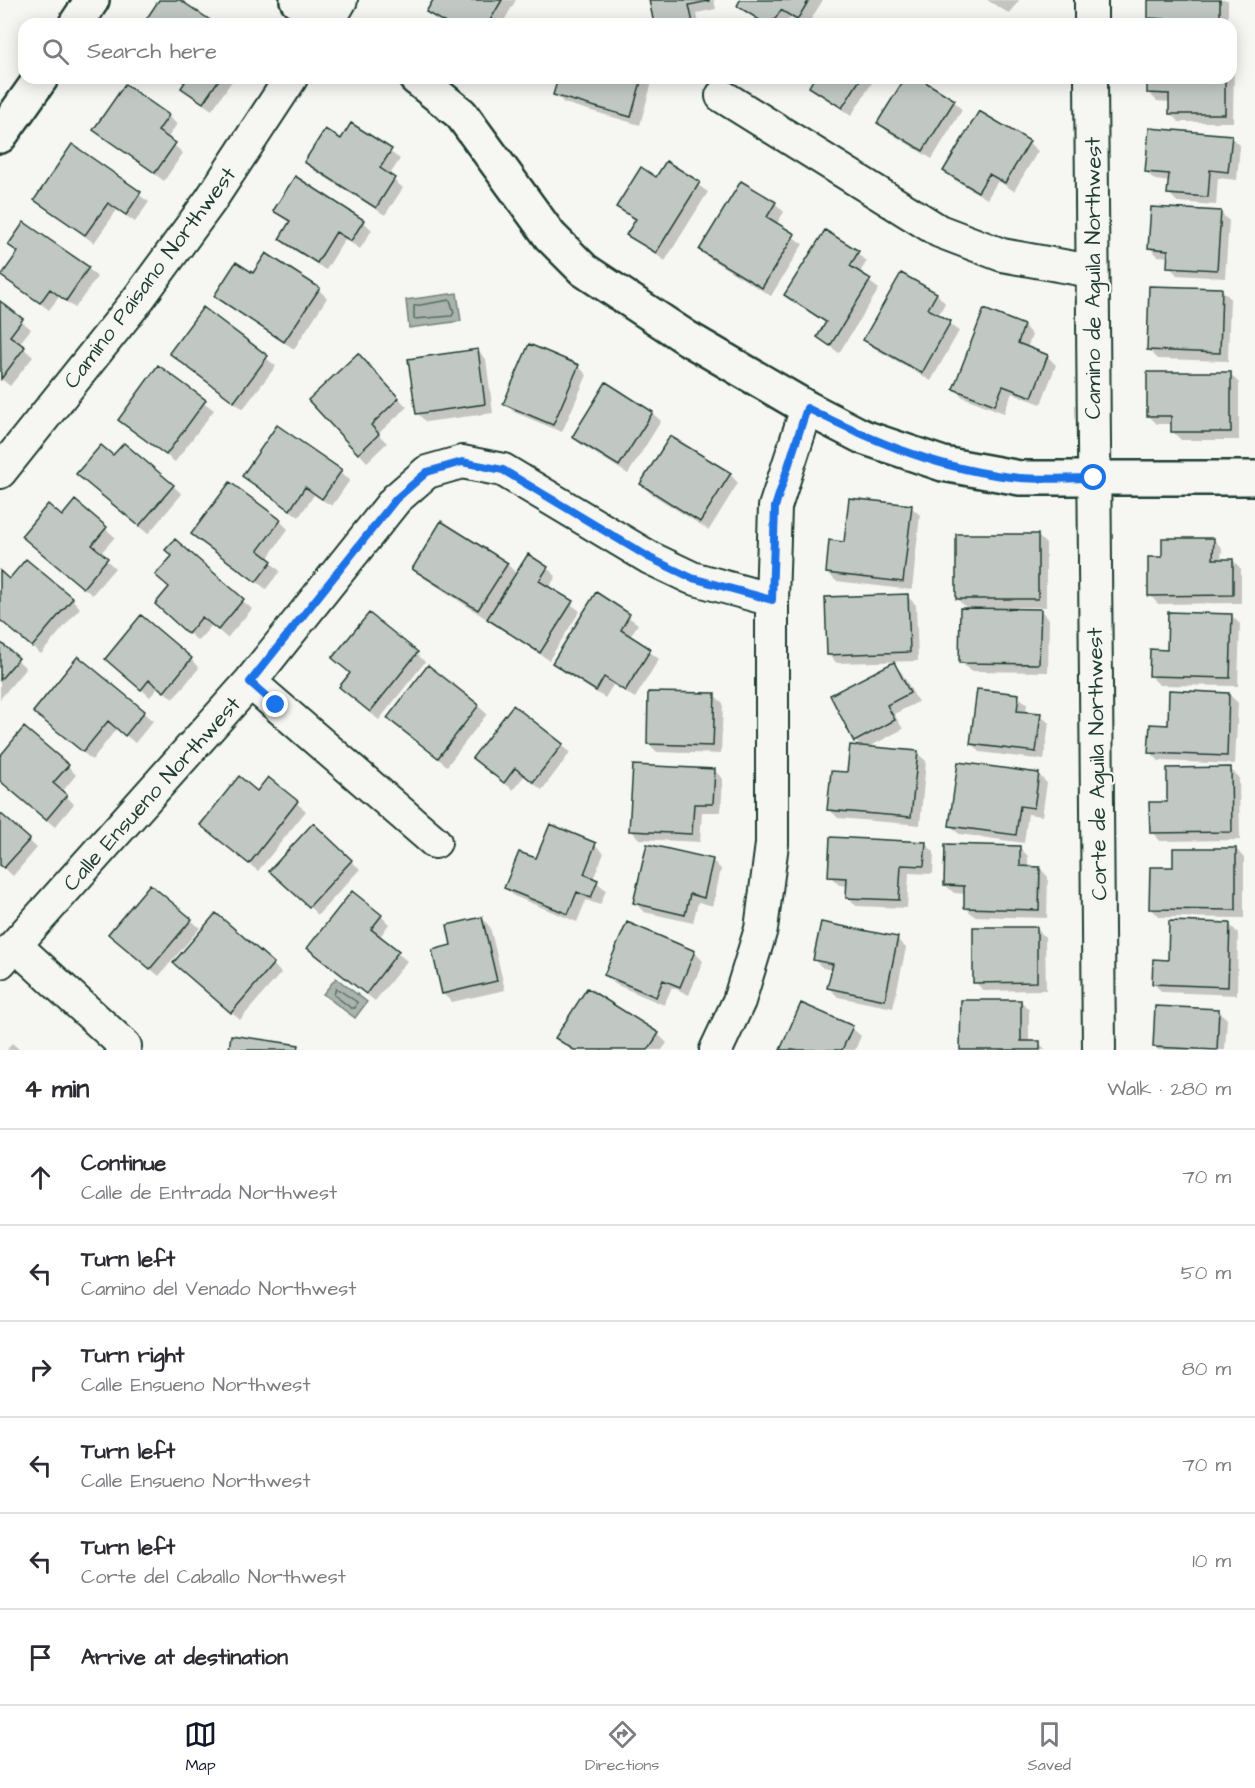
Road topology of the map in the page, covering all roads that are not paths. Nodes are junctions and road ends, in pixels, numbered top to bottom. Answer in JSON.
{"nodes":[{"id":1,"x":92,"y":0,"type":"edge"},
{"id":2,"x":297,"y":0,"type":"edge"},
{"id":3,"x":1091,"y":0,"type":"edge"},
{"id":4,"x":332,"y":17,"type":"edge"},
{"id":5,"x":80,"y":18,"type":"edge"},
{"id":6,"x":1091,"y":18,"type":"edge"},
{"id":7,"x":37,"y":84,"type":"edge"},
{"id":8,"x":287,"y":84,"type":"edge"},
{"id":9,"x":424,"y":84,"type":"edge"},
{"id":10,"x":1091,"y":84,"type":"edge"},
{"id":11,"x":722,"y":96,"type":"dead end"},
{"id":12,"x":0,"y":136,"type":"edge"},
{"id":13,"x":1091,"y":271,"type":"junction"},
{"id":14,"x":807,"y":408,"type":"junction"},
{"id":15,"x":0,"y":471,"type":"edge"},
{"id":16,"x":1094,"y":478,"type":"junction"},
{"id":17,"x":1255,"y":478,"type":"edge"},
{"id":18,"x":772,"y":600,"type":"junction"},
{"id":19,"x":250,"y":682,"type":"junction"},
{"id":20,"x":435,"y":842,"type":"dead end"},
{"id":21,"x":8,"y":954,"type":"edge"},
{"id":22,"x":125,"y":1046,"type":"dead end"},
{"id":23,"x":716,"y":1050,"type":"edge"},
{"id":24,"x":1099,"y":1050,"type":"edge"}],
"edges":[{"from":1,"to":5,"type":"street"},
{"from":2,"to":4,"type":"street"},
{"from":3,"to":6,"type":"street"},
{"from":7,"to":12,"type":"street"},
{"from":8,"to":15,"type":"street","name":"Camino Paisano Northwest"},
{"from":9,"to":14,"type":"street"},
{"from":10,"to":13,"type":"street","name":"Camino de Aguila Northwest"},
{"from":11,"to":13,"type":"street"},
{"from":13,"to":16,"type":"street","name":"Camino de Aguila Northwest"},
{"from":14,"to":16,"type":"street"},
{"from":14,"to":18,"type":"street"},
{"from":16,"to":17,"type":"street"},
{"from":16,"to":24,"type":"street","name":"Corte de Aguila Northwest"},
{"from":18,"to":19,"type":"street","name":"Calle Ensueno Northwest"},
{"from":18,"to":23,"type":"street"},
{"from":19,"to":20,"type":"street"},
{"from":19,"to":21,"type":"street","name":"Calle Ensueno Northwest"},
{"from":21,"to":22,"type":"street"}]}
